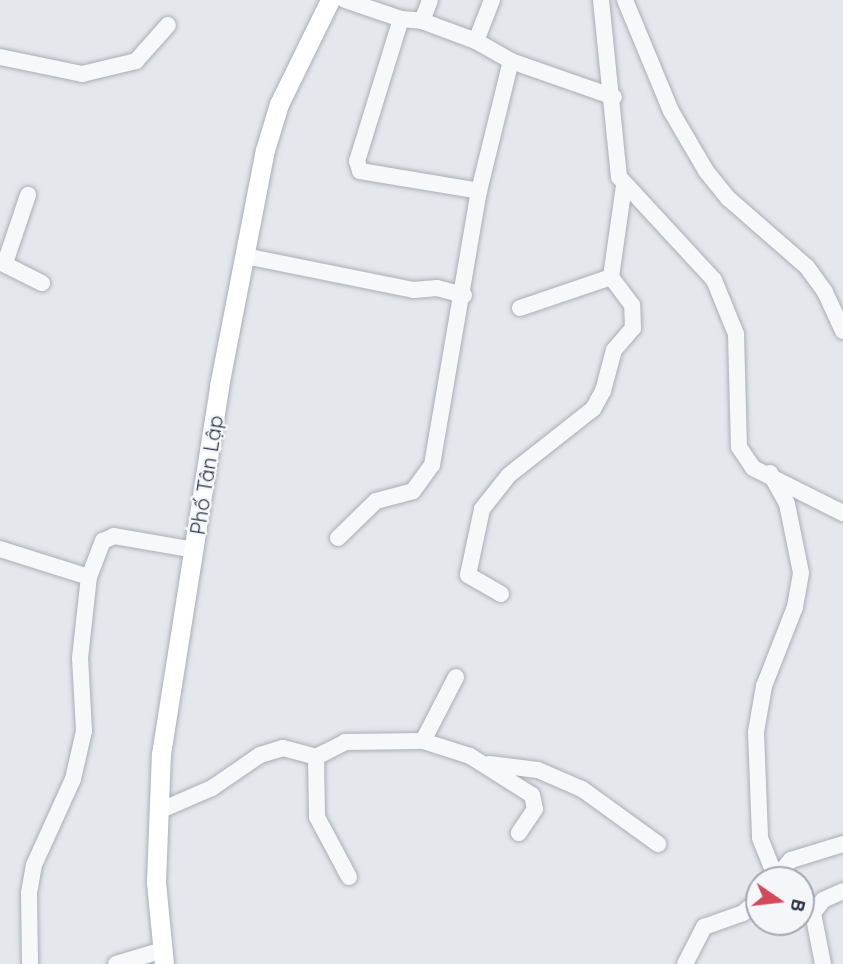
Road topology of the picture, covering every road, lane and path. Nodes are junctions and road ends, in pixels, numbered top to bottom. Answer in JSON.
{"nodes":[{"id":1,"x":330,"y":0,"type":"edge"},
{"id":2,"x":345,"y":0,"type":"edge"},
{"id":3,"x":430,"y":0,"type":"edge"},
{"id":4,"x":492,"y":0,"type":"edge"},
{"id":5,"x":601,"y":0,"type":"edge"},
{"id":6,"x":625,"y":0,"type":"edge"},
{"id":7,"x":401,"y":19,"type":"junction"},
{"id":8,"x":422,"y":20,"type":"junction"},
{"id":9,"x":168,"y":25,"type":"dead end"},
{"id":10,"x":476,"y":41,"type":"junction"},
{"id":11,"x":0,"y":57,"type":"edge"},
{"id":12,"x":511,"y":61,"type":"junction"},
{"id":13,"x":614,"y":97,"type":"junction"},
{"id":14,"x":624,"y":186,"type":"junction"},
{"id":15,"x":479,"y":191,"type":"junction"},
{"id":16,"x":28,"y":195,"type":"dead end"},
{"id":17,"x":245,"y":256,"type":"junction"},
{"id":18,"x":3,"y":262,"type":"edge"},
{"id":19,"x":611,"y":277,"type":"junction"},
{"id":20,"x":42,"y":283,"type":"dead end"},
{"id":21,"x":464,"y":295,"type":"junction"},
{"id":22,"x":520,"y":308,"type":"dead end"},
{"id":23,"x":843,"y":331,"type":"edge"},
{"id":24,"x":770,"y":474,"type":"junction"},
{"id":25,"x":843,"y":513,"type":"edge"},
{"id":26,"x":338,"y":538,"type":"dead end"},
{"id":27,"x":0,"y":550,"type":"edge"},
{"id":28,"x":195,"y":550,"type":"junction"},
{"id":29,"x":89,"y":577,"type":"junction"},
{"id":30,"x":501,"y":594,"type":"dead end"},
{"id":31,"x":456,"y":677,"type":"dead end"},
{"id":32,"x":423,"y":741,"type":"junction"},
{"id":33,"x":316,"y":757,"type":"junction"},
{"id":34,"x":484,"y":763,"type":"junction"},
{"id":35,"x":159,"y":811,"type":"junction"},
{"id":36,"x":519,"y":833,"type":"dead end"},
{"id":37,"x":658,"y":844,"type":"dead end"},
{"id":38,"x":843,"y":844,"type":"edge"},
{"id":39,"x":770,"y":866,"type":"edge"},
{"id":40,"x":787,"y":866,"type":"edge"},
{"id":41,"x":349,"y":877,"type":"dead end"},
{"id":42,"x":843,"y":891,"type":"edge"},
{"id":43,"x":745,"y":911,"type":"edge"},
{"id":44,"x":164,"y":957,"type":"edge"},
{"id":45,"x":30,"y":964,"type":"edge"},
{"id":46,"x":116,"y":964,"type":"edge"},
{"id":47,"x":685,"y":964,"type":"edge"},
{"id":48,"x":823,"y":964,"type":"edge"}],
"edges":[{"from":1,"to":17,"type":"main road","name":"Phố Tân Lập"},
{"from":2,"to":7,"type":"street"},
{"from":3,"to":8,"type":"street"},
{"from":4,"to":10,"type":"street"},
{"from":5,"to":13,"type":"street"},
{"from":6,"to":23,"type":"street"},
{"from":7,"to":8,"type":"street"},
{"from":7,"to":15,"type":"street"},
{"from":8,"to":10,"type":"street"},
{"from":9,"to":11,"type":"street"},
{"from":10,"to":12,"type":"street"},
{"from":12,"to":13,"type":"street"},
{"from":12,"to":15,"type":"street"},
{"from":13,"to":14,"type":"street"},
{"from":14,"to":19,"type":"street"},
{"from":14,"to":24,"type":"street"},
{"from":15,"to":21,"type":"street"},
{"from":16,"to":18,"type":"street"},
{"from":17,"to":21,"type":"street"},
{"from":17,"to":28,"type":"main road","name":"Phố Tân Lập"},
{"from":18,"to":20,"type":"street"},
{"from":19,"to":22,"type":"street"},
{"from":19,"to":30,"type":"street"},
{"from":21,"to":26,"type":"street"},
{"from":24,"to":25,"type":"street"},
{"from":24,"to":39,"type":"street"},
{"from":27,"to":29,"type":"street"},
{"from":28,"to":29,"type":"street"},
{"from":28,"to":35,"type":"main road","name":"Phố Tân Lập"},
{"from":29,"to":45,"type":"street"},
{"from":31,"to":32,"type":"street"},
{"from":32,"to":33,"type":"street"},
{"from":32,"to":34,"type":"street"},
{"from":33,"to":35,"type":"street"},
{"from":33,"to":41,"type":"street"},
{"from":34,"to":36,"type":"street"},
{"from":34,"to":37,"type":"street"},
{"from":35,"to":44,"type":"main road","name":"Phố Tân Lập"},
{"from":38,"to":40,"type":"street"},
{"from":42,"to":48,"type":"street"},
{"from":43,"to":47,"type":"street"},
{"from":44,"to":46,"type":"street"}]}
